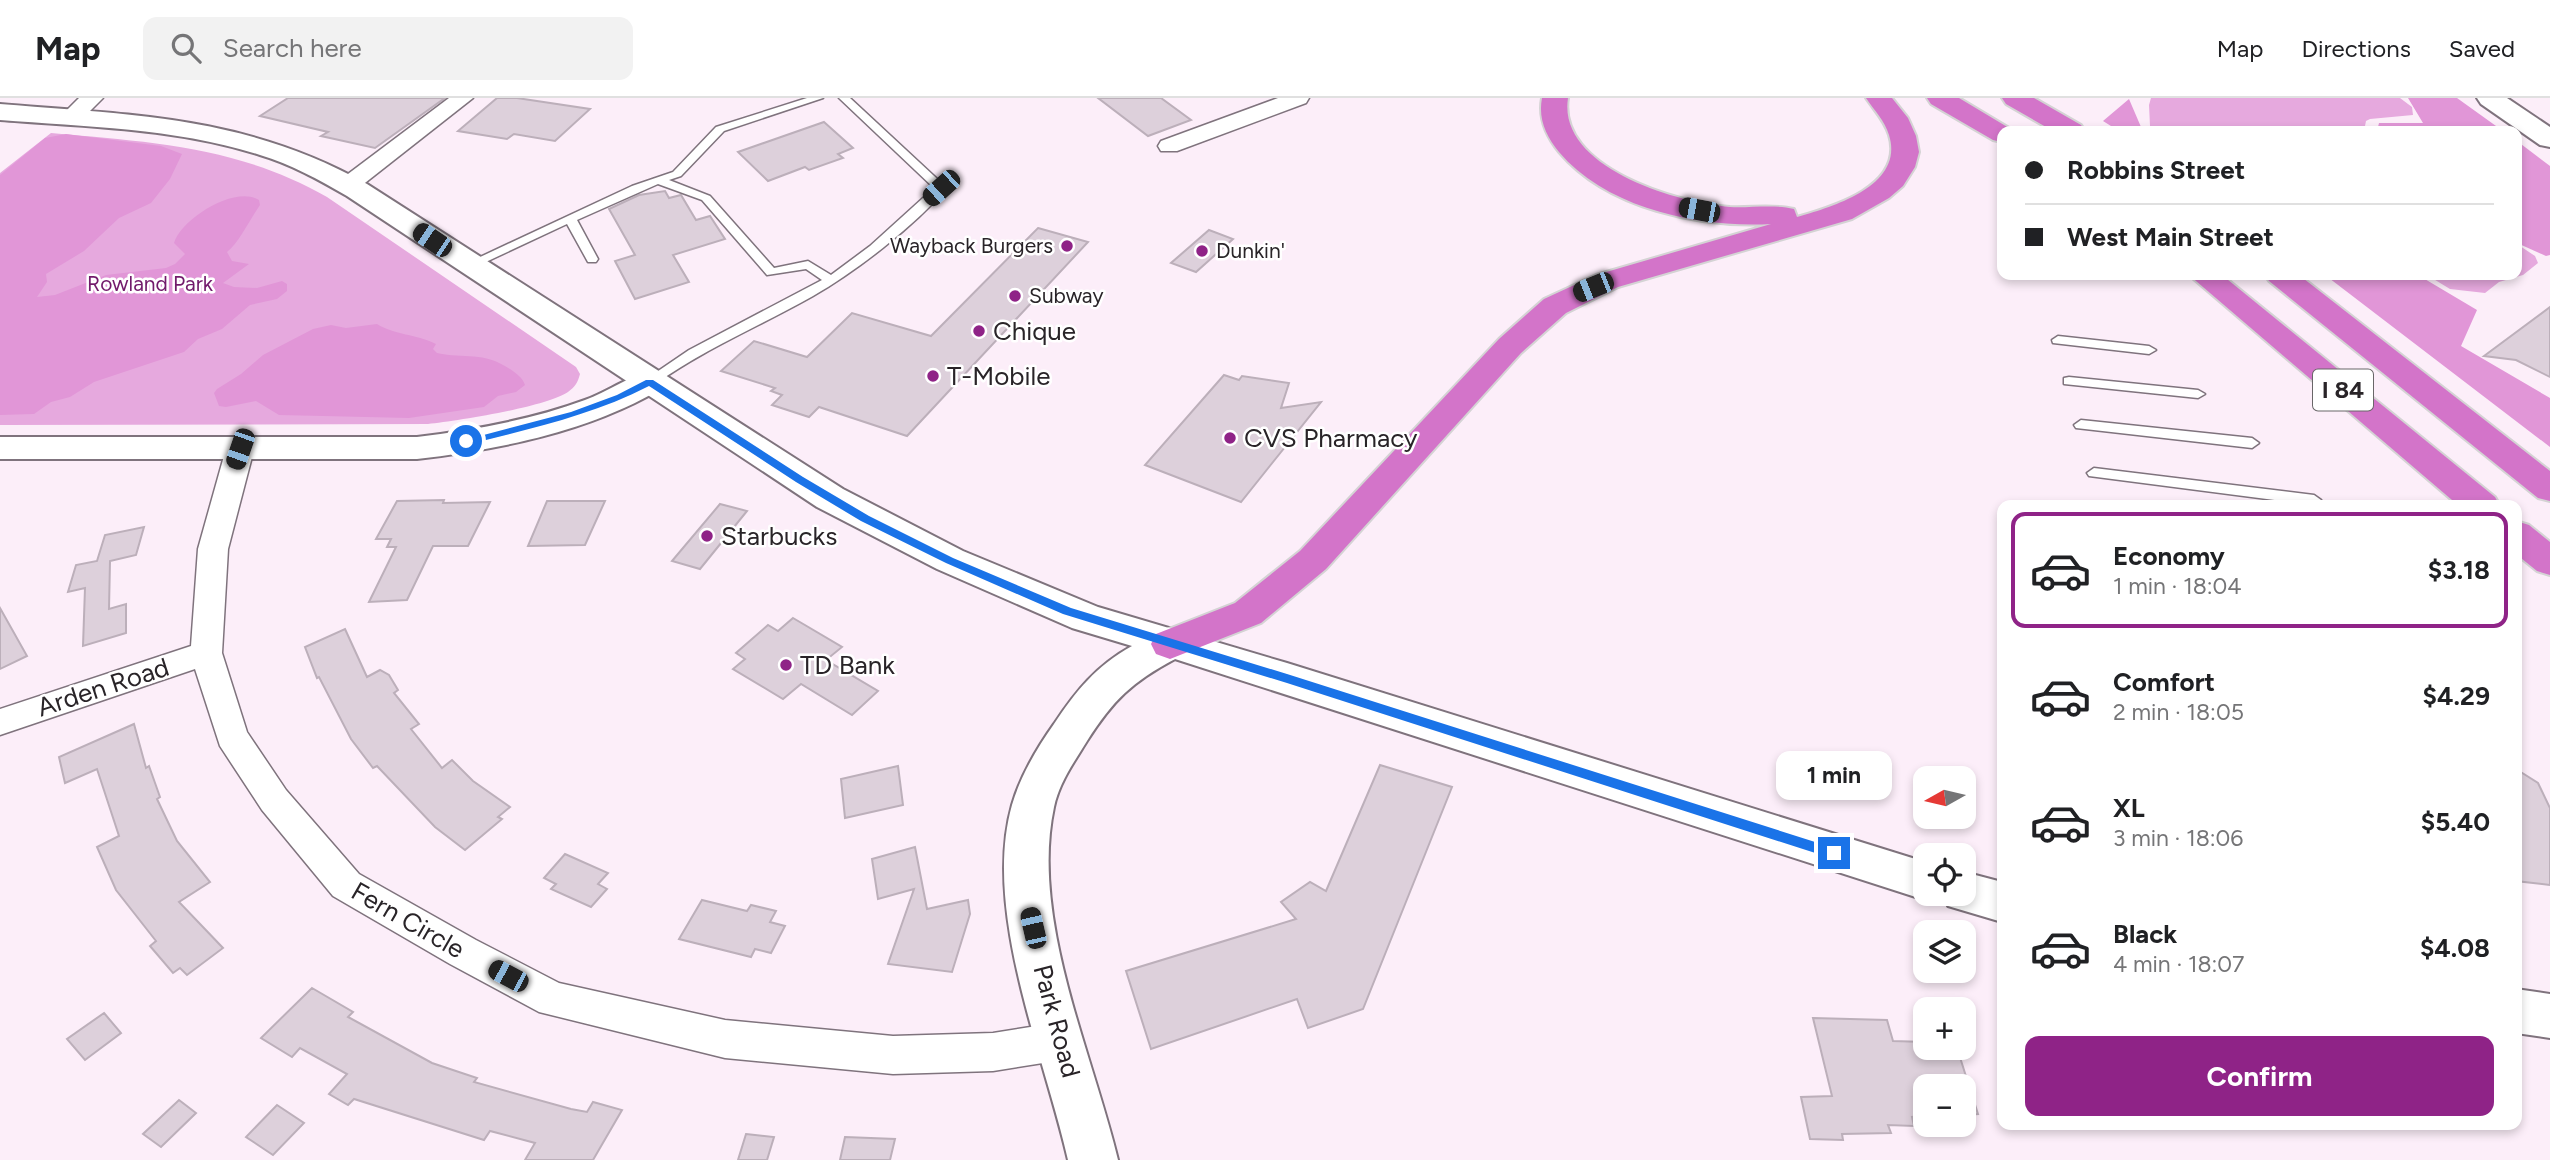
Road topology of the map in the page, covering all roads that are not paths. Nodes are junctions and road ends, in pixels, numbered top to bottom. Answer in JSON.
{"nodes":[{"id":1,"x":92,"y":98,"type":"edge"},
{"id":2,"x":463,"y":98,"type":"edge"},
{"id":3,"x":818,"y":98,"type":"edge"},
{"id":4,"x":844,"y":98,"type":"edge"},
{"id":5,"x":1298,"y":98,"type":"edge"},
{"id":6,"x":1555,"y":98,"type":"edge"},
{"id":7,"x":1879,"y":98,"type":"edge"},
{"id":8,"x":1940,"y":98,"type":"edge"},
{"id":9,"x":2015,"y":98,"type":"edge"},
{"id":10,"x":2490,"y":98,"type":"edge"},
{"id":11,"x":0,"y":112,"type":"edge"},
{"id":12,"x":70,"y":118,"type":"junction"},
{"id":13,"x":2063,"y":126,"type":"edge"},
{"id":14,"x":1997,"y":131,"type":"edge"},
{"id":15,"x":2550,"y":139,"type":"edge"},
{"id":16,"x":1170,"y":146,"type":"dead end"},
{"id":17,"x":658,"y":180,"type":"junction"},
{"id":18,"x":1895,"y":180,"type":"junction"},
{"id":19,"x":348,"y":185,"type":"junction"},
{"id":20,"x":570,"y":218,"type":"junction"},
{"id":21,"x":592,"y":259,"type":"dead end"},
{"id":22,"x":469,"y":265,"type":"junction"},
{"id":23,"x":831,"y":280,"type":"junction"},
{"id":24,"x":2210,"y":280,"type":"edge"},
{"id":25,"x":2286,"y":280,"type":"edge"},
{"id":26,"x":2058,"y":340,"type":"dead end"},
{"id":27,"x":2148,"y":350,"type":"dead end"},
{"id":28,"x":2069,"y":381,"type":"dead end"},
{"id":29,"x":649,"y":382,"type":"junction"},
{"id":30,"x":2197,"y":394,"type":"dead end"},
{"id":31,"x":2081,"y":425,"type":"dead end"},
{"id":32,"x":2252,"y":443,"type":"dead end"},
{"id":33,"x":0,"y":448,"type":"edge"},
{"id":34,"x":240,"y":449,"type":"junction"},
{"id":35,"x":2094,"y":472,"type":"dead end"},
{"id":36,"x":2550,"y":489,"type":"edge"},
{"id":37,"x":2314,"y":500,"type":"dead end"},
{"id":38,"x":2475,"y":500,"type":"edge"},
{"id":39,"x":2522,"y":539,"type":"edge"},
{"id":40,"x":2550,"y":562,"type":"edge"},
{"id":41,"x":1170,"y":644,"type":"junction"},
{"id":42,"x":205,"y":653,"type":"junction"},
{"id":43,"x":0,"y":722,"type":"edge"},
{"id":44,"x":1913,"y":877,"type":"edge"},
{"id":45,"x":1976,"y":895,"type":"edge"},
{"id":46,"x":1997,"y":901,"type":"edge"},
{"id":47,"x":2522,"y":1012,"type":"edge"},
{"id":48,"x":2550,"y":1016,"type":"edge"},
{"id":49,"x":1062,"y":1041,"type":"junction"},
{"id":50,"x":1093,"y":1160,"type":"edge"}],
"edges":[{"from":1,"to":12,"type":"street"},
{"from":2,"to":19,"type":"street"},
{"from":3,"to":17,"type":"lane"},
{"from":4,"to":23,"type":"lane"},
{"from":5,"to":16,"type":"street"},
{"from":6,"to":18,"type":"highway"},
{"from":7,"to":18,"type":"highway"},
{"from":8,"to":14,"type":"highway"},
{"from":9,"to":13,"type":"highway"},
{"from":10,"to":15,"type":"main road"},
{"from":11,"to":12,"type":"main road"},
{"from":12,"to":19,"type":"main road"},
{"from":17,"to":20,"type":"lane"},
{"from":17,"to":23,"type":"lane"},
{"from":18,"to":41,"type":"highway"},
{"from":19,"to":22,"type":"main road"},
{"from":20,"to":21,"type":"lane"},
{"from":20,"to":22,"type":"lane"},
{"from":22,"to":29,"type":"main road"},
{"from":23,"to":29,"type":"lane"},
{"from":24,"to":38,"type":"highway","number":"I 84"},
{"from":25,"to":36,"type":"highway","number":"I 84"},
{"from":26,"to":27,"type":"lane"},
{"from":28,"to":30,"type":"lane"},
{"from":29,"to":34,"type":"main road"},
{"from":29,"to":41,"type":"main road"},
{"from":31,"to":32,"type":"lane"},
{"from":33,"to":34,"type":"main road"},
{"from":34,"to":42,"type":"street","name":"Fern Circle"},
{"from":35,"to":37,"type":"lane"},
{"from":39,"to":40,"type":"highway"},
{"from":41,"to":44,"type":"main road"},
{"from":41,"to":49,"type":"main road","name":"Park Road"},
{"from":42,"to":43,"type":"street","name":"Arden Road"},
{"from":42,"to":49,"type":"street","name":"Fern Circle"},
{"from":45,"to":46,"type":"main road"},
{"from":47,"to":48,"type":"main road"},
{"from":49,"to":50,"type":"main road","name":"Park Road"}]}
